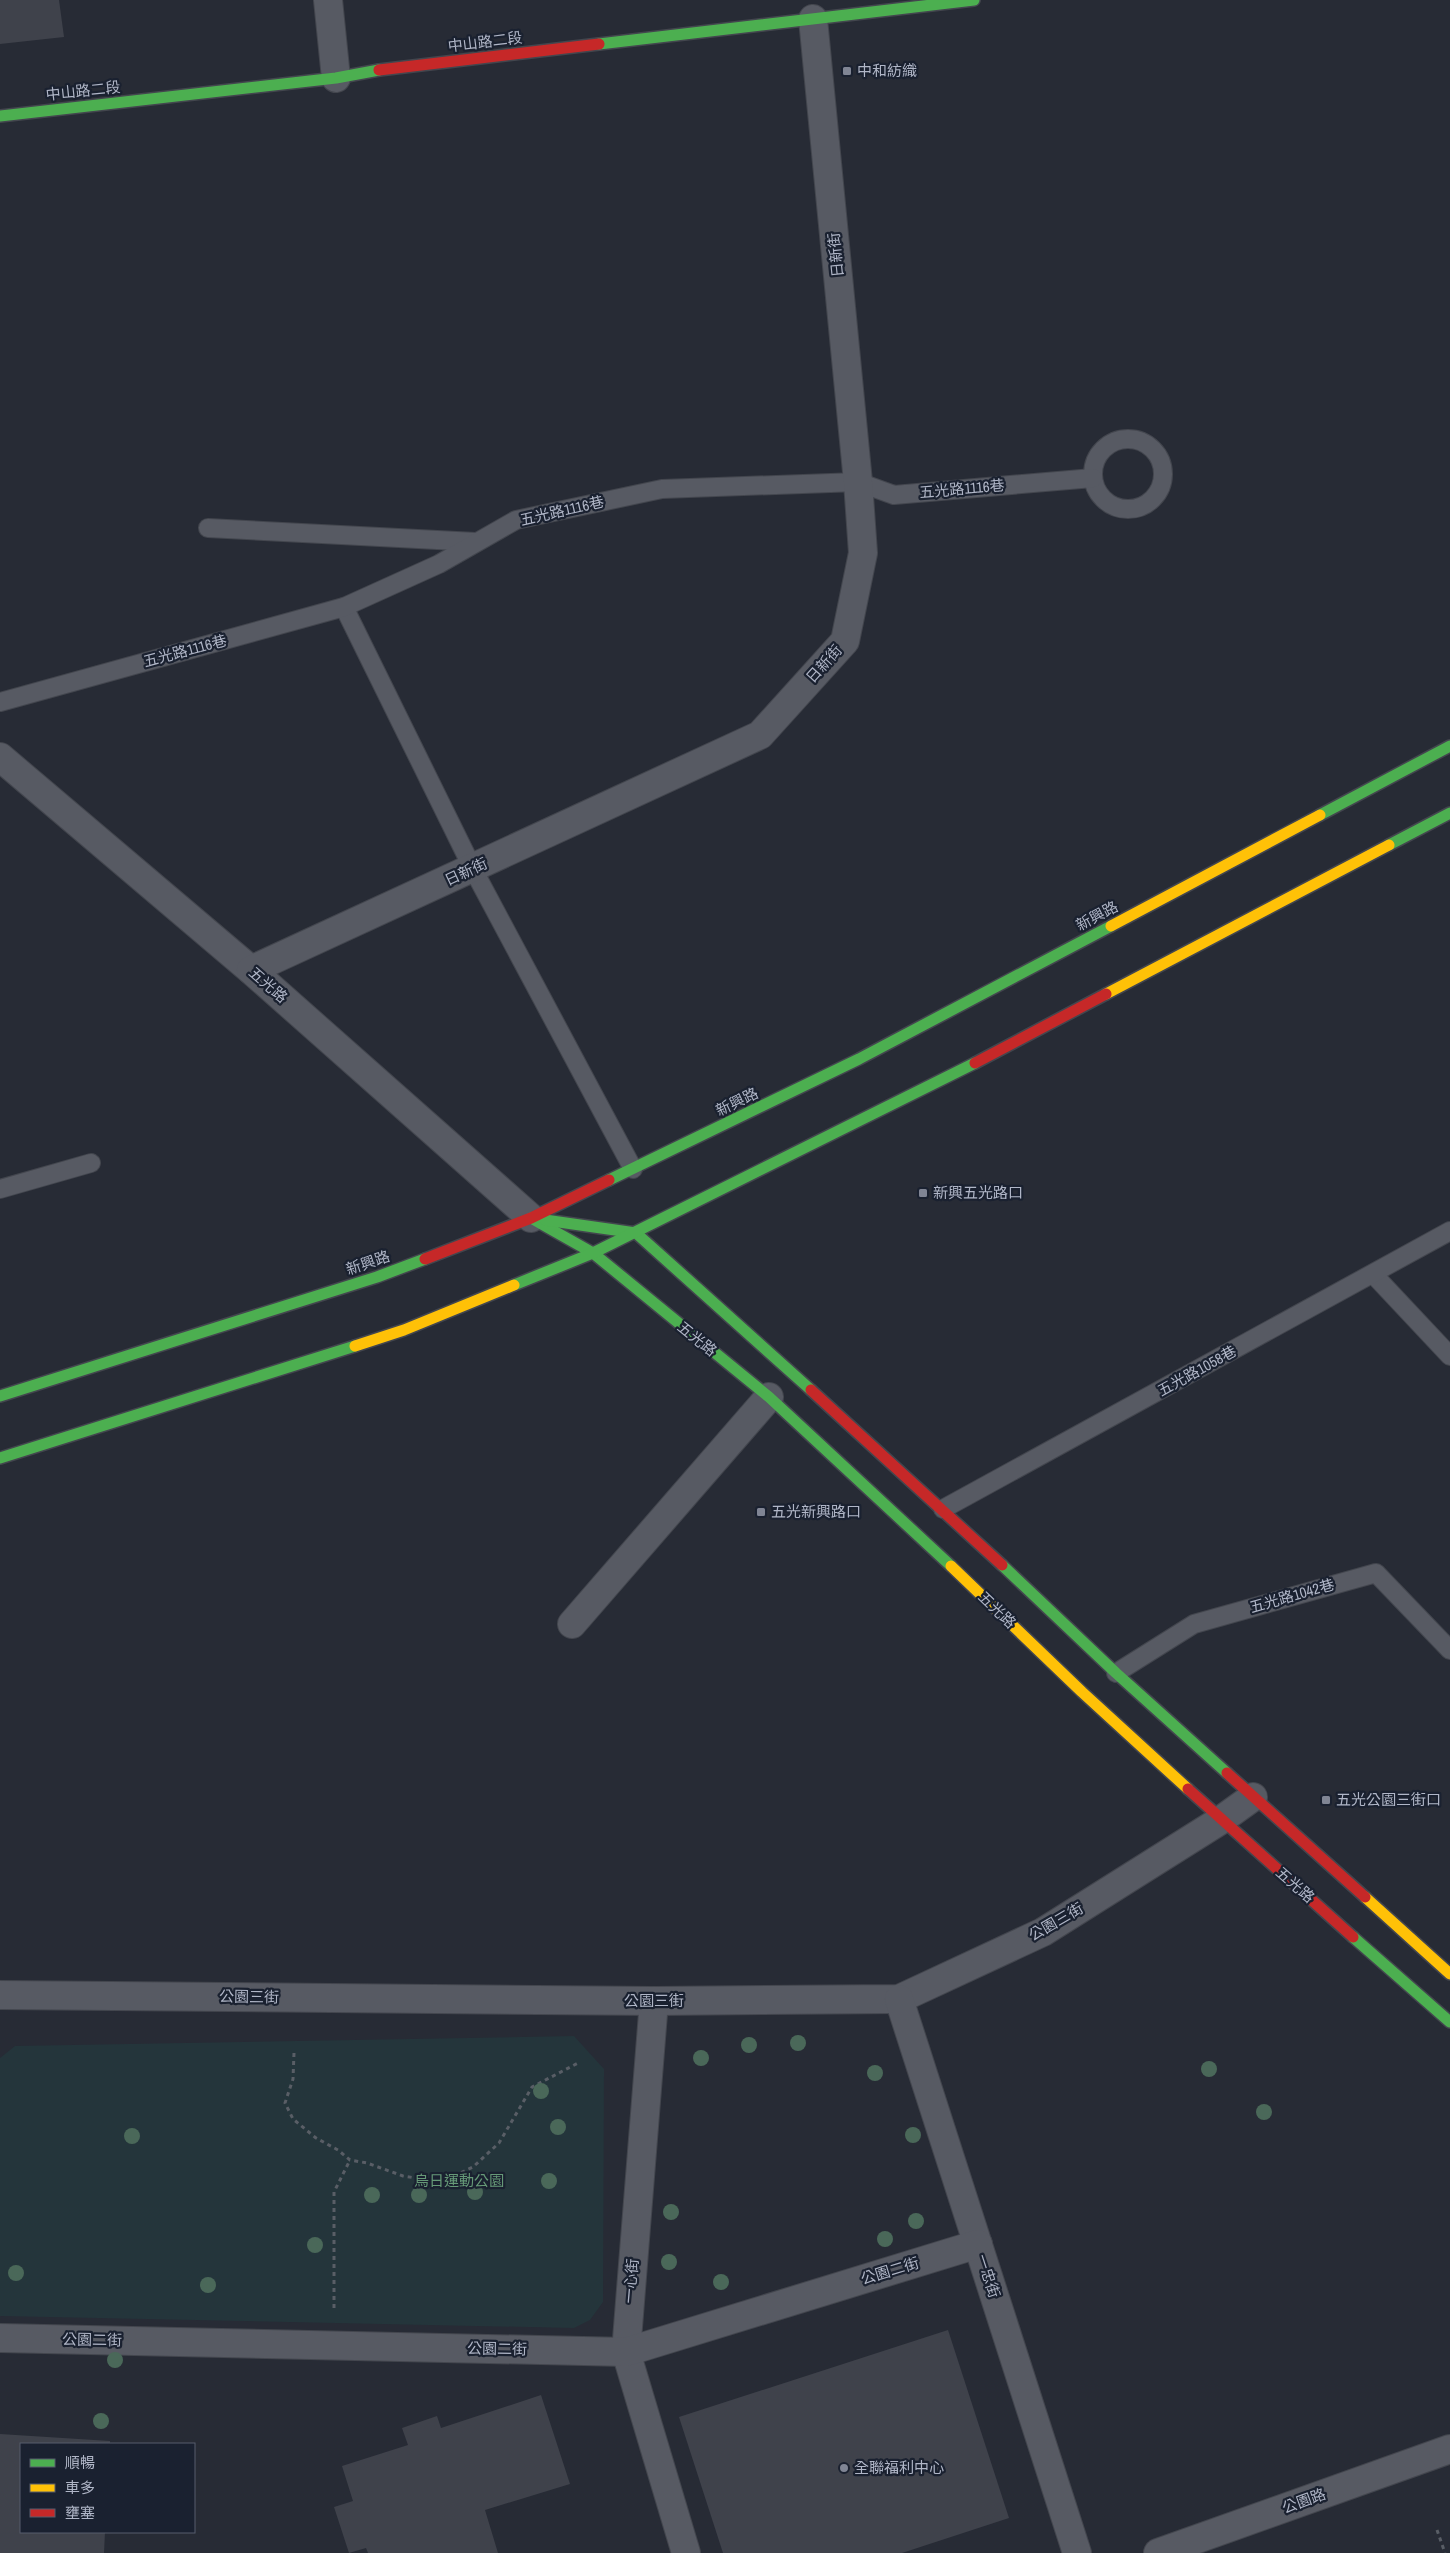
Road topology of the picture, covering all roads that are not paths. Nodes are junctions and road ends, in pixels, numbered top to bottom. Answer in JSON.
{"nodes":[{"id":1,"x":328,"y":0,"type":"edge"},
{"id":2,"x":974,"y":0,"type":"edge"},
{"id":3,"x":813,"y":20,"type":"junction"},
{"id":4,"x":336,"y":78,"type":"junction"},
{"id":5,"x":0,"y":116,"type":"edge"},
{"id":6,"x":1093,"y":478,"type":"junction"},
{"id":7,"x":858,"y":482,"type":"junction"},
{"id":8,"x":208,"y":528,"type":"dead end"},
{"id":9,"x":476,"y":542,"type":"junction"},
{"id":10,"x":344,"y":607,"type":"junction"},
{"id":11,"x":0,"y":702,"type":"edge"},
{"id":12,"x":1450,"y":746,"type":"edge"},
{"id":13,"x":0,"y":757,"type":"edge"},
{"id":14,"x":1450,"y":814,"type":"edge"},
{"id":15,"x":473,"y":869,"type":"junction"},
{"id":16,"x":251,"y":970,"type":"junction"},
{"id":17,"x":92,"y":1163,"type":"dead end"},
{"id":18,"x":633,"y":1169,"type":"junction"},
{"id":19,"x":0,"y":1189,"type":"edge"},
{"id":20,"x":530,"y":1218,"type":"junction"},
{"id":21,"x":1450,"y":1231,"type":"edge"},
{"id":22,"x":636,"y":1233,"type":"junction"},
{"id":23,"x":593,"y":1253,"type":"junction"},
{"id":24,"x":1373,"y":1274,"type":"junction"},
{"id":25,"x":1450,"y":1356,"type":"edge"},
{"id":26,"x":0,"y":1396,"type":"edge"},
{"id":27,"x":769,"y":1397,"type":"junction"},
{"id":28,"x":0,"y":1458,"type":"edge"},
{"id":29,"x":943,"y":1510,"type":"junction"},
{"id":30,"x":572,"y":1624,"type":"dead end"},
{"id":31,"x":1450,"y":1650,"type":"edge"},
{"id":32,"x":1116,"y":1673,"type":"junction"},
{"id":33,"x":1253,"y":1797,"type":"junction"},
{"id":34,"x":1221,"y":1820,"type":"junction"},
{"id":35,"x":1450,"y":1974,"type":"edge"},
{"id":36,"x":0,"y":1995,"type":"edge"},
{"id":37,"x":899,"y":1999,"type":"junction"},
{"id":38,"x":654,"y":2001,"type":"junction"},
{"id":39,"x":1450,"y":2022,"type":"edge"},
{"id":40,"x":978,"y":2244,"type":"junction"},
{"id":41,"x":0,"y":2338,"type":"edge"},
{"id":42,"x":626,"y":2352,"type":"junction"},
{"id":43,"x":1450,"y":2449,"type":"edge"},
{"id":44,"x":686,"y":2553,"type":"edge"},
{"id":45,"x":1077,"y":2553,"type":"edge"},
{"id":46,"x":1158,"y":2553,"type":"edge"}],
"edges":[{"from":1,"to":4,"type":"street"},
{"from":2,"to":3,"type":"main road","name":"中山路二段"},
{"from":3,"to":4,"type":"main road","name":"中山路二段"},
{"from":3,"to":7,"type":"street","name":"日新街"},
{"from":4,"to":5,"type":"main road","name":"中山路二段"},
{"from":6,"to":6,"type":"lane"},
{"from":6,"to":7,"type":"lane","name":"五光路1116巷"},
{"from":7,"to":9,"type":"lane","name":"五光路1116巷"},
{"from":7,"to":15,"type":"street","name":"日新街"},
{"from":8,"to":9,"type":"lane"},
{"from":9,"to":10,"type":"lane","name":"五光路1116巷"},
{"from":10,"to":11,"type":"lane","name":"五光路1116巷"},
{"from":10,"to":15,"type":"lane"},
{"from":12,"to":18,"type":"main road","name":"新興路"},
{"from":13,"to":16,"type":"street","name":"五光路"},
{"from":14,"to":22,"type":"main road"},
{"from":15,"to":16,"type":"street","name":"日新街"},
{"from":15,"to":18,"type":"lane"},
{"from":16,"to":20,"type":"street","name":"五光路"},
{"from":17,"to":19,"type":"lane"},
{"from":18,"to":20,"type":"main road","name":"新興路"},
{"from":20,"to":22,"type":"main road"},
{"from":20,"to":23,"type":"main road","name":"五光路"},
{"from":20,"to":26,"type":"main road","name":"新興路"},
{"from":21,"to":24,"type":"lane","name":"五光路1058巷"},
{"from":22,"to":23,"type":"main road"},
{"from":22,"to":29,"type":"main road"},
{"from":23,"to":27,"type":"main road","name":"五光路"},
{"from":23,"to":28,"type":"main road"},
{"from":24,"to":25,"type":"lane"},
{"from":24,"to":29,"type":"lane","name":"五光路1058巷"},
{"from":27,"to":30,"type":"street"},
{"from":27,"to":34,"type":"main road","name":"五光路"},
{"from":29,"to":32,"type":"main road"},
{"from":31,"to":32,"type":"lane","name":"五光路1042巷"},
{"from":32,"to":33,"type":"main road"},
{"from":33,"to":34,"type":"street","name":"公園三街"},
{"from":33,"to":35,"type":"main road"},
{"from":34,"to":37,"type":"street","name":"公園三街"},
{"from":34,"to":39,"type":"main road","name":"五光路"},
{"from":36,"to":38,"type":"street","name":"公園三街"},
{"from":37,"to":38,"type":"street","name":"公園三街"},
{"from":37,"to":40,"type":"street","name":"一忠街"},
{"from":38,"to":42,"type":"street","name":"一心街"},
{"from":40,"to":42,"type":"street","name":"公園二街"},
{"from":40,"to":45,"type":"street","name":"一忠街"},
{"from":41,"to":42,"type":"street","name":"公園二街"},
{"from":42,"to":44,"type":"street","name":"一心街"},
{"from":43,"to":46,"type":"street","name":"公園路"}]}
